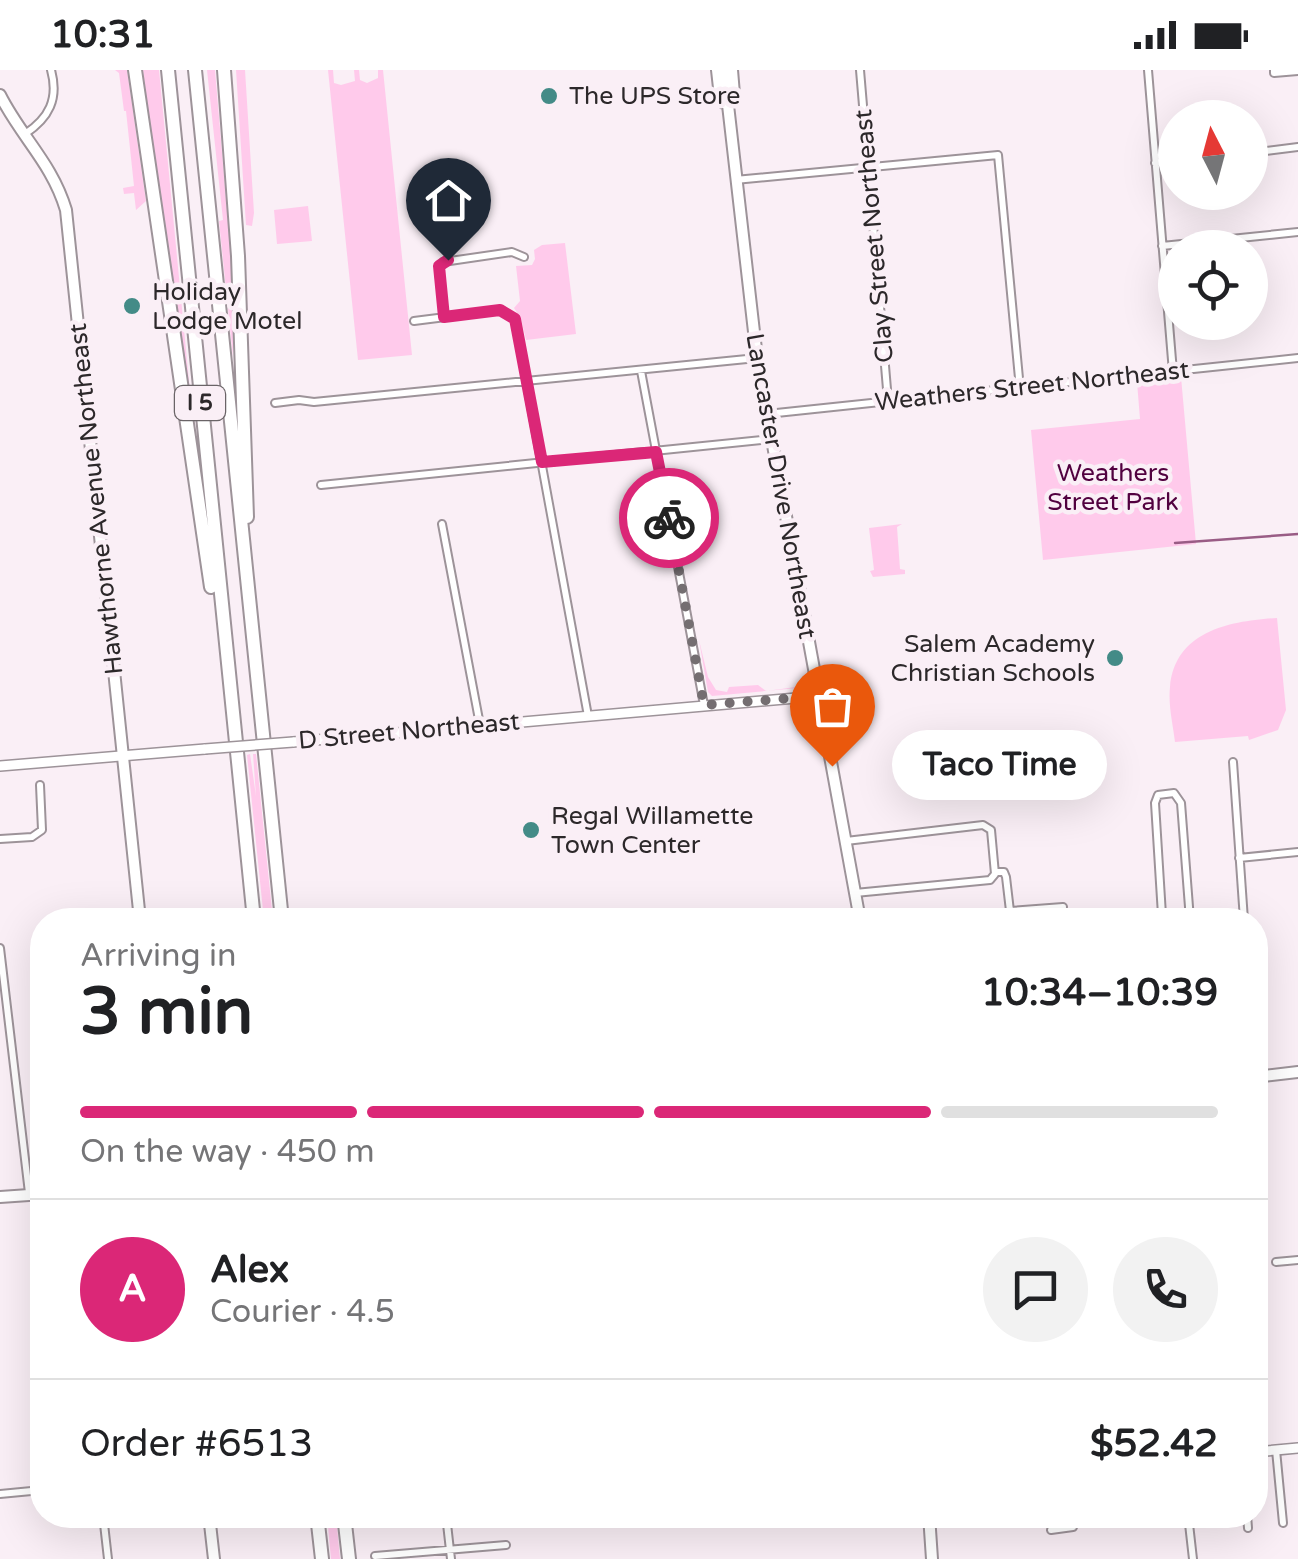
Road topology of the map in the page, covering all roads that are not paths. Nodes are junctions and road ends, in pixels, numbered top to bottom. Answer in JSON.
{"nodes":[{"id":1,"x":51,"y":70,"type":"edge"},
{"id":2,"x":168,"y":70,"type":"edge"},
{"id":3,"x":195,"y":70,"type":"edge"},
{"id":4,"x":724,"y":70,"type":"edge"},
{"id":5,"x":860,"y":70,"type":"edge"},
{"id":6,"x":1148,"y":70,"type":"edge"},
{"id":7,"x":1274,"y":70,"type":"edge"},
{"id":8,"x":1298,"y":71,"type":"edge"},
{"id":9,"x":225,"y":74,"type":"edge"},
{"id":10,"x":138,"y":75,"type":"edge"},
{"id":11,"x":0,"y":96,"type":"edge"},
{"id":12,"x":25,"y":134,"type":"junction"},
{"id":13,"x":1298,"y":148,"type":"edge"},
{"id":14,"x":1268,"y":151,"type":"edge"},
{"id":15,"x":1155,"y":163,"type":"junction"},
{"id":16,"x":1158,"y":163,"type":"edge"},
{"id":17,"x":868,"y":166,"type":"junction"},
{"id":18,"x":735,"y":180,"type":"junction"},
{"id":19,"x":1161,"y":230,"type":"edge"},
{"id":20,"x":1298,"y":232,"type":"edge"},
{"id":21,"x":1268,"y":235,"type":"edge"},
{"id":22,"x":524,"y":258,"type":"dead end"},
{"id":23,"x":444,"y":317,"type":"junction"},
{"id":24,"x":414,"y":321,"type":"dead end"},
{"id":25,"x":1170,"y":340,"type":"edge"},
{"id":26,"x":757,"y":358,"type":"junction"},
{"id":27,"x":1298,"y":358,"type":"edge"},
{"id":28,"x":641,"y":371,"type":"junction"},
{"id":29,"x":1173,"y":372,"type":"junction"},
{"id":30,"x":525,"y":382,"type":"junction"},
{"id":31,"x":1020,"y":389,"type":"junction"},
{"id":32,"x":888,"y":401,"type":"junction"},
{"id":33,"x":275,"y":403,"type":"dead end"},
{"id":34,"x":767,"y":414,"type":"junction"},
{"id":35,"x":771,"y":439,"type":"junction"},
{"id":36,"x":656,"y":452,"type":"junction"},
{"id":37,"x":542,"y":462,"type":"junction"},
{"id":38,"x":321,"y":485,"type":"dead end"},
{"id":39,"x":442,"y":524,"type":"dead end"},
{"id":40,"x":244,"y":562,"type":"junction"},
{"id":41,"x":819,"y":696,"type":"junction"},
{"id":42,"x":704,"y":705,"type":"junction"},
{"id":43,"x":588,"y":716,"type":"junction"},
{"id":44,"x":234,"y":718,"type":"junction"},
{"id":45,"x":480,"y":725,"type":"junction"},
{"id":46,"x":122,"y":756,"type":"junction"},
{"id":47,"x":1233,"y":762,"type":"dead end"},
{"id":48,"x":0,"y":766,"type":"edge"},
{"id":49,"x":40,"y":785,"type":"dead end"},
{"id":50,"x":0,"y":840,"type":"edge"},
{"id":51,"x":846,"y":841,"type":"junction"},
{"id":52,"x":1298,"y":852,"type":"edge"},
{"id":53,"x":1239,"y":858,"type":"junction"},
{"id":54,"x":994,"y":875,"type":"junction"},
{"id":55,"x":856,"y":894,"type":"junction"},
{"id":56,"x":1063,"y":907,"type":"dead end"},
{"id":57,"x":139,"y":908,"type":"edge"},
{"id":58,"x":253,"y":908,"type":"edge"},
{"id":59,"x":281,"y":908,"type":"edge"},
{"id":60,"x":858,"y":908,"type":"edge"},
{"id":61,"x":1010,"y":908,"type":"edge"},
{"id":62,"x":1045,"y":908,"type":"edge"},
{"id":63,"x":1159,"y":908,"type":"edge"},
{"id":64,"x":1189,"y":908,"type":"edge"},
{"id":65,"x":1243,"y":908,"type":"edge"},
{"id":66,"x":0,"y":948,"type":"edge"},
{"id":67,"x":1298,"y":1072,"type":"edge"},
{"id":68,"x":1268,"y":1076,"type":"edge"},
{"id":69,"x":30,"y":1194,"type":"joint"},
{"id":70,"x":0,"y":1197,"type":"edge"},
{"id":71,"x":1298,"y":1260,"type":"edge"},
{"id":72,"x":1276,"y":1262,"type":"dead end"},
{"id":73,"x":1298,"y":1448,"type":"edge"},
{"id":74,"x":1276,"y":1450,"type":"junction"},
{"id":75,"x":1268,"y":1451,"type":"edge"},
{"id":76,"x":30,"y":1491,"type":"edge"},
{"id":77,"x":0,"y":1494,"type":"edge"},
{"id":78,"x":1284,"y":1523,"type":"dead end"},
{"id":79,"x":104,"y":1528,"type":"edge"},
{"id":80,"x":210,"y":1528,"type":"edge"},
{"id":81,"x":318,"y":1528,"type":"edge"},
{"id":82,"x":345,"y":1528,"type":"edge"},
{"id":83,"x":447,"y":1528,"type":"edge"},
{"id":84,"x":930,"y":1528,"type":"edge"},
{"id":85,"x":1066,"y":1528,"type":"edge"},
{"id":86,"x":1189,"y":1528,"type":"edge"},
{"id":87,"x":1051,"y":1530,"type":"dead end"},
{"id":88,"x":506,"y":1545,"type":"dead end"},
{"id":89,"x":450,"y":1550,"type":"junction"},
{"id":90,"x":375,"y":1556,"type":"dead end"},
{"id":91,"x":108,"y":1559,"type":"edge"},
{"id":92,"x":214,"y":1559,"type":"edge"},
{"id":93,"x":322,"y":1559,"type":"edge"},
{"id":94,"x":349,"y":1559,"type":"edge"},
{"id":95,"x":451,"y":1559,"type":"edge"},
{"id":96,"x":932,"y":1559,"type":"edge"},
{"id":97,"x":1193,"y":1559,"type":"edge"}],
"edges":[{"from":1,"to":12,"type":"street"},
{"from":2,"to":44,"type":"highway","number":"I 5"},
{"from":3,"to":40,"type":"highway","number":"I 5"},
{"from":4,"to":18,"type":"main road","name":"Lancaster Drive Northeast"},
{"from":5,"to":17,"type":"street","name":"Clay Street Northeast"},
{"from":6,"to":15,"type":"street"},
{"from":7,"to":8,"type":"street"},
{"from":9,"to":40,"type":"highway"},
{"from":10,"to":44,"type":"highway","number":"I 5"},
{"from":11,"to":12,"type":"main road","name":"Hawthorne Avenue Northeast"},
{"from":12,"to":46,"type":"main road","name":"Hawthorne Avenue Northeast"},
{"from":13,"to":14,"type":"street"},
{"from":15,"to":16,"type":"street"},
{"from":15,"to":19,"type":"street"},
{"from":17,"to":18,"type":"street"},
{"from":17,"to":31,"type":"street"},
{"from":17,"to":32,"type":"street","name":"Clay Street Northeast"},
{"from":18,"to":26,"type":"main road","name":"Lancaster Drive Northeast"},
{"from":20,"to":21,"type":"street"},
{"from":22,"to":23,"type":"street"},
{"from":23,"to":24,"type":"street"},
{"from":23,"to":30,"type":"street"},
{"from":25,"to":29,"type":"street"},
{"from":26,"to":28,"type":"street"},
{"from":26,"to":34,"type":"main road","name":"Lancaster Drive Northeast"},
{"from":27,"to":29,"type":"street","name":"Weathers Street Northeast"},
{"from":28,"to":30,"type":"street"},
{"from":28,"to":36,"type":"street"},
{"from":29,"to":31,"type":"street","name":"Weathers Street Northeast"},
{"from":30,"to":33,"type":"street"},
{"from":30,"to":37,"type":"street"},
{"from":31,"to":32,"type":"street","name":"Weathers Street Northeast"},
{"from":32,"to":34,"type":"street","name":"Weathers Street Northeast"},
{"from":34,"to":35,"type":"main road","name":"Lancaster Drive Northeast"},
{"from":35,"to":36,"type":"street"},
{"from":35,"to":41,"type":"main road","name":"Lancaster Drive Northeast"},
{"from":36,"to":37,"type":"street"},
{"from":36,"to":42,"type":"street"},
{"from":37,"to":38,"type":"street"},
{"from":37,"to":43,"type":"street"},
{"from":39,"to":45,"type":"street"},
{"from":40,"to":59,"type":"highway","number":"I 5"},
{"from":41,"to":42,"type":"street","name":"D Street Northeast"},
{"from":41,"to":51,"type":"main road","name":"Lancaster Drive Northeast"},
{"from":42,"to":43,"type":"street","name":"D Street Northeast"},
{"from":43,"to":45,"type":"street","name":"D Street Northeast"},
{"from":44,"to":58,"type":"highway","number":"I 5"},
{"from":45,"to":46,"type":"street","name":"D Street Northeast","bridge":true},
{"from":46,"to":48,"type":"street","name":"D Street Northeast"},
{"from":46,"to":57,"type":"main road","name":"Hawthorne Avenue Northeast"},
{"from":47,"to":53,"type":"street"},
{"from":49,"to":50,"type":"street"},
{"from":51,"to":54,"type":"street"},
{"from":51,"to":55,"type":"main road","name":"Lancaster Drive Northeast"},
{"from":52,"to":53,"type":"street"},
{"from":53,"to":65,"type":"street"},
{"from":54,"to":55,"type":"street"},
{"from":54,"to":61,"type":"street"},
{"from":55,"to":60,"type":"main road","name":"Lancaster Drive Northeast"},
{"from":56,"to":62,"type":"street"},
{"from":63,"to":64,"type":"street"},
{"from":66,"to":69,"type":"street"},
{"from":67,"to":68,"type":"main road"},
{"from":69,"to":70,"type":"main road"},
{"from":71,"to":72,"type":"street"},
{"from":73,"to":74,"type":"street"},
{"from":74,"to":75,"type":"street"},
{"from":74,"to":78,"type":"street"},
{"from":76,"to":77,"type":"street"},
{"from":79,"to":91,"type":"street"},
{"from":80,"to":92,"type":"main road"},
{"from":81,"to":93,"type":"highway"},
{"from":82,"to":94,"type":"highway"},
{"from":83,"to":89,"type":"street"},
{"from":84,"to":96,"type":"main road"},
{"from":85,"to":87,"type":"street"},
{"from":86,"to":97,"type":"street"},
{"from":88,"to":89,"type":"street"},
{"from":89,"to":90,"type":"street"},
{"from":89,"to":95,"type":"street"}]}
